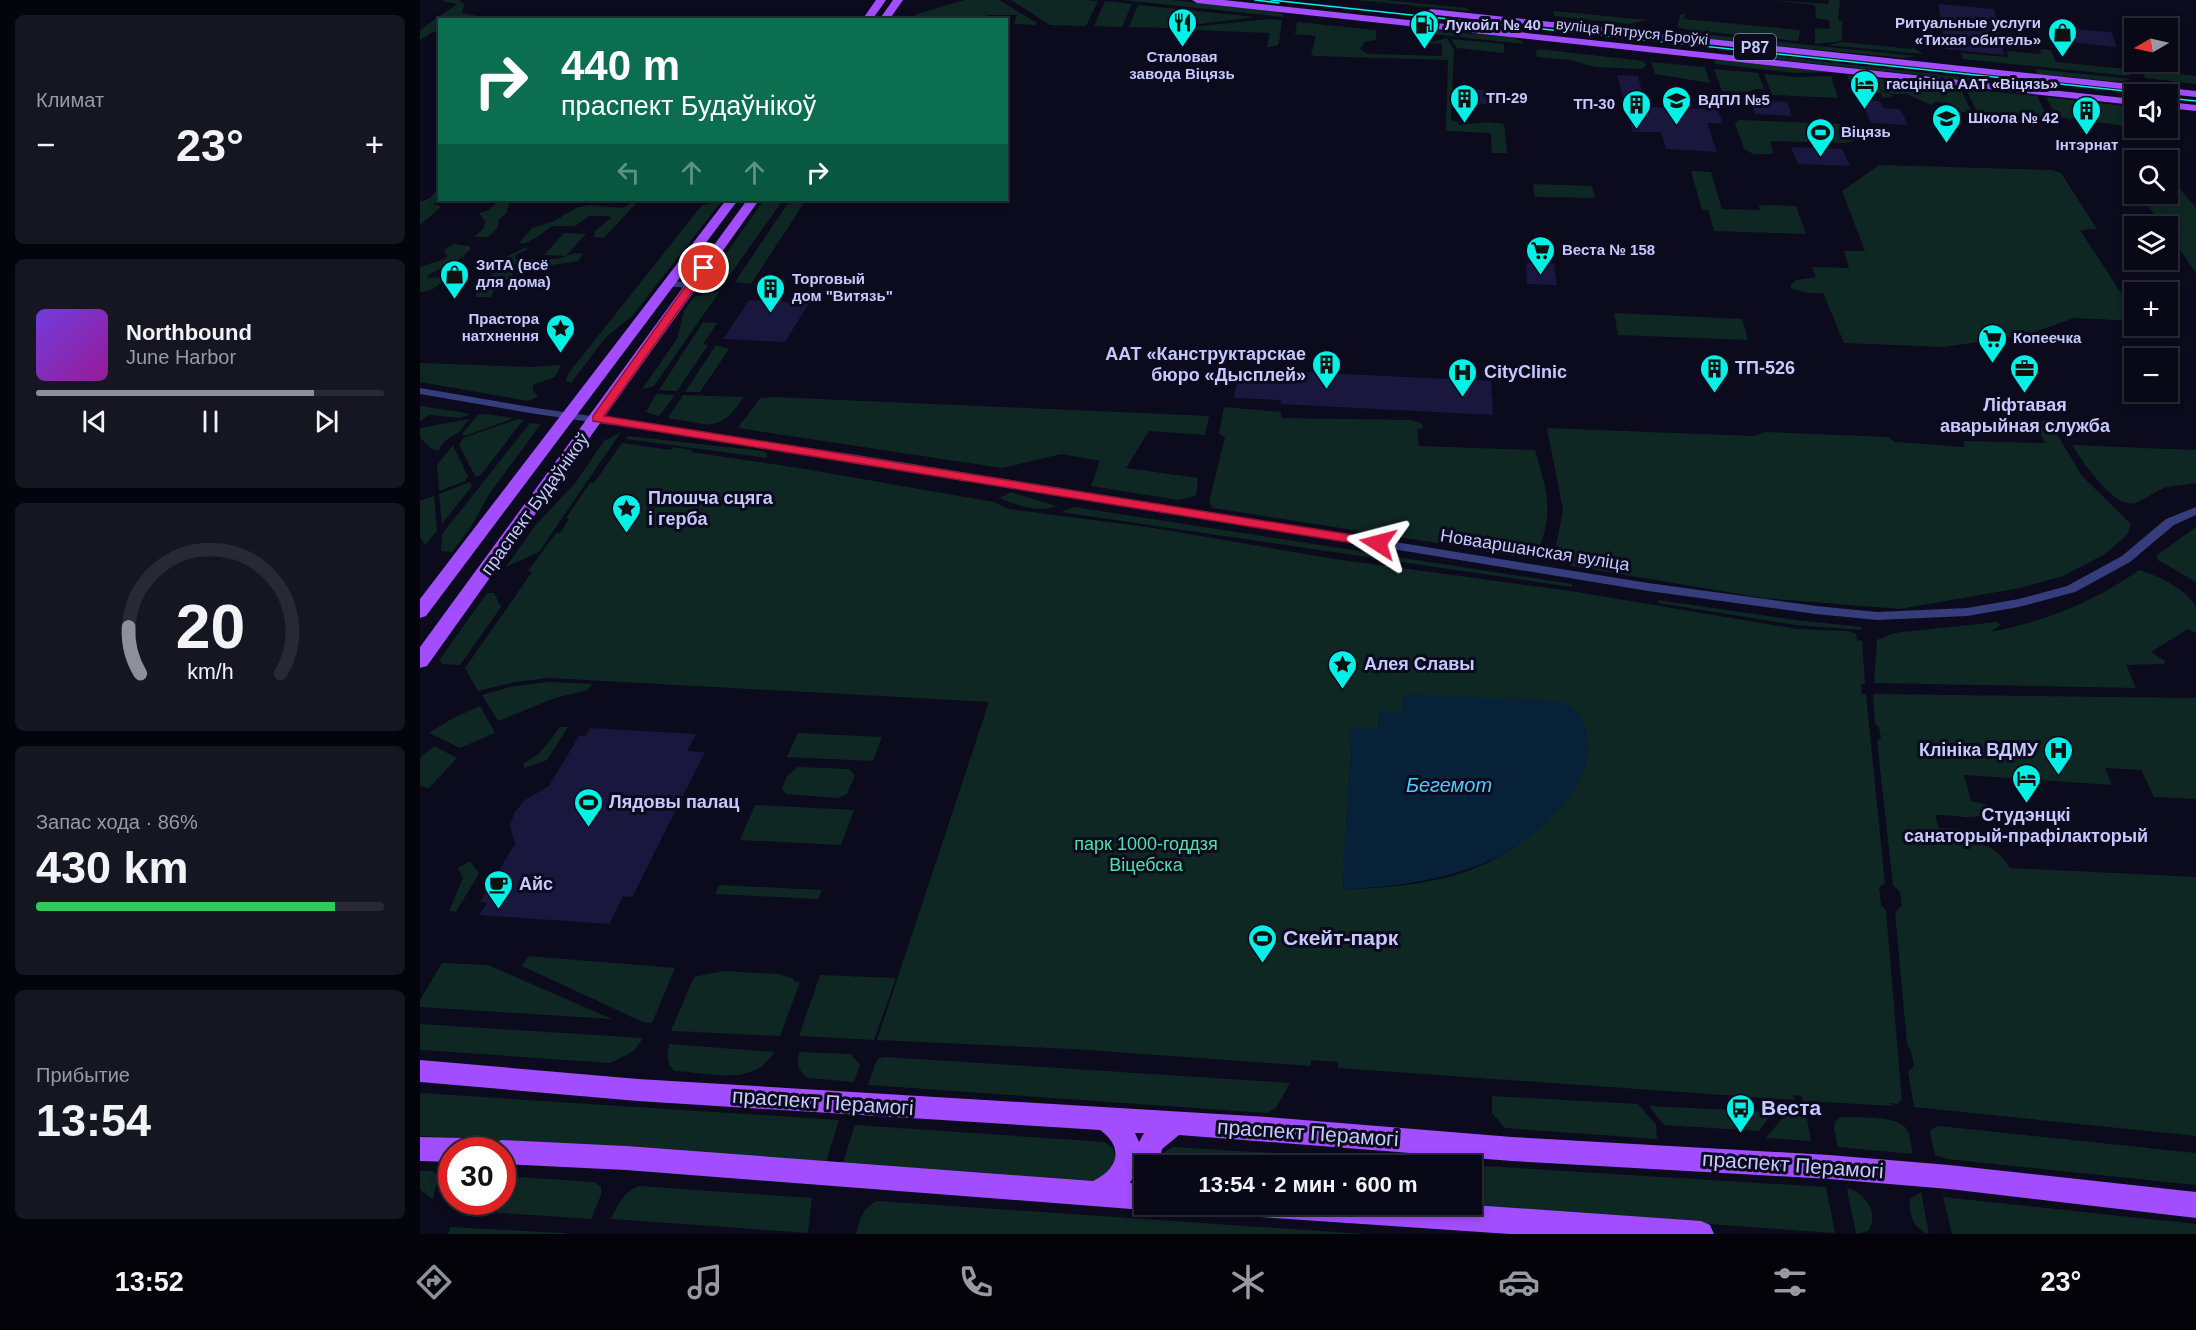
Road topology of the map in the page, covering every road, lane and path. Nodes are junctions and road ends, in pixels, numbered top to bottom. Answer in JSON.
{"nodes":[{"id":1,"x":881,"y":0,"type":"edge"},
{"id":2,"x":898,"y":0,"type":"edge"},
{"id":3,"x":1197,"y":0,"type":"edge"},
{"id":4,"x":1252,"y":3,"type":"edge"},
{"id":5,"x":1380,"y":9,"type":"dead end"},
{"id":6,"x":1420,"y":11,"type":"dead end"},
{"id":7,"x":868,"y":18,"type":"edge"},
{"id":8,"x":885,"y":18,"type":"edge"},
{"id":9,"x":1367,"y":18,"type":"junction"},
{"id":10,"x":1501,"y":20,"type":"junction"},
{"id":11,"x":1494,"y":32,"type":"junction"},
{"id":12,"x":1723,"y":43,"type":"junction"},
{"id":13,"x":1755,"y":47,"type":"junction"},
{"id":14,"x":1723,"y":57,"type":"junction"},
{"id":15,"x":1754,"y":60,"type":"junction"},
{"id":16,"x":2196,"y":94,"type":"edge"},
{"id":17,"x":2124,"y":101,"type":"edge"},
{"id":18,"x":2178,"y":106,"type":"edge"},
{"id":19,"x":2196,"y":108,"type":"edge"},
{"id":20,"x":731,"y":201,"type":"edge"},
{"id":21,"x":752,"y":201,"type":"edge"},
{"id":22,"x":667,"y":284,"type":"junction"},
{"id":23,"x":692,"y":285,"type":"junction"},
{"id":24,"x":420,"y":391,"type":"edge"},
{"id":25,"x":567,"y":415,"type":"junction"},
{"id":26,"x":597,"y":418,"type":"junction"},
{"id":27,"x":2196,"y":511,"type":"edge"},
{"id":28,"x":420,"y":612,"type":"edge"},
{"id":29,"x":420,"y":661,"type":"edge"},
{"id":30,"x":420,"y":1071,"type":"edge"},
{"id":31,"x":1106,"y":1120,"type":"junction"},
{"id":32,"x":1176,"y":1124,"type":"junction"},
{"id":33,"x":420,"y":1149,"type":"edge"},
{"id":34,"x":438,"y":1149,"type":"edge"},
{"id":35,"x":516,"y":1153,"type":"edge"},
{"id":36,"x":1146,"y":1155,"type":"edge"},
{"id":37,"x":1093,"y":1193,"type":"junction"},
{"id":38,"x":1134,"y":1196,"type":"edge"},
{"id":39,"x":2196,"y":1205,"type":"edge"},
{"id":40,"x":1422,"y":1215,"type":"edge"},
{"id":41,"x":1701,"y":1234,"type":"edge"}],
"edges":[{"from":1,"to":7,"type":"main road"},
{"from":2,"to":8,"type":"main road"},
{"from":3,"to":4,"type":"main road","name":"вуліца Пятруся Броўкі","number":"Р87"},
{"from":4,"to":9,"type":"main road","name":"вуліца Пятруся Броўкі","number":"Р87"},
{"from":5,"to":9,"type":"main road"},
{"from":6,"to":10,"type":"main road","name":"вуліца Пятруся Броўкі","number":"Р87"},
{"from":9,"to":11,"type":"main road","name":"вуліца Пятруся Броўкі","number":"Р87"},
{"from":10,"to":11,"type":"main road"},
{"from":10,"to":12,"type":"main road","name":"вуліца Пятруся Броўкі","number":"Р87"},
{"from":11,"to":14,"type":"main road","name":"вуліца Пятруся Броўкі","number":"Р87"},
{"from":12,"to":13,"type":"main road","name":"вуліца Пятруся Броўкі","number":"Р87"},
{"from":12,"to":14,"type":"main road"},
{"from":13,"to":15,"type":"main road"},
{"from":13,"to":16,"type":"main road","name":"вуліца Пятруся Броўкі","number":"Р87"},
{"from":14,"to":15,"type":"main road","name":"вуліца Пятруся Броўкі","number":"Р87"},
{"from":15,"to":17,"type":"main road","name":"вуліца Пятруся Броўкі","number":"Р87"},
{"from":18,"to":19,"type":"main road"},
{"from":20,"to":22,"type":"main road","name":"праспект Будаўнікоў"},
{"from":21,"to":23,"type":"main road","name":"праспект Будаўнікоў"},
{"from":22,"to":23,"type":"street"},
{"from":22,"to":25,"type":"main road","name":"праспект Будаўнікоў"},
{"from":23,"to":26,"type":"main road","name":"праспект Будаўнікоў"},
{"from":24,"to":25,"type":"street","name":"Новааршанская вуліца"},
{"from":25,"to":26,"type":"street","name":"Новааршанская вуліца"},
{"from":25,"to":28,"type":"main road","name":"праспект Будаўнікоў"},
{"from":26,"to":27,"type":"street","name":"Новааршанская вуліца"},
{"from":26,"to":29,"type":"main road","name":"праспект Будаўнікоў"},
{"from":30,"to":31,"type":"main road","name":"праспект Перамогі"},
{"from":31,"to":32,"type":"main road","name":"праспект Перамогі"},
{"from":31,"to":37,"type":"main road"},
{"from":32,"to":36,"type":"main road"},
{"from":32,"to":39,"type":"main road","name":"праспект Перамогі"},
{"from":33,"to":34,"type":"main road"},
{"from":35,"to":37,"type":"main road"},
{"from":37,"to":38,"type":"main road"},
{"from":40,"to":41,"type":"main road"}]}
